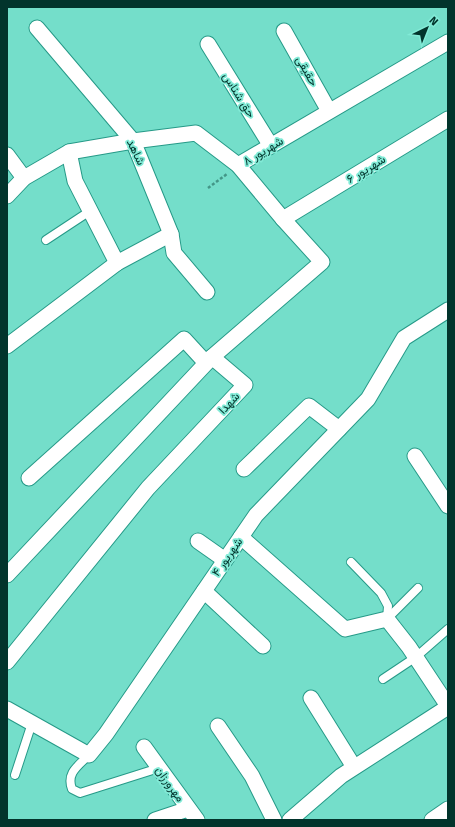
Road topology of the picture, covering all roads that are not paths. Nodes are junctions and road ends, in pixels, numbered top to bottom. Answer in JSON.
{"nodes":[{"id":1,"x":38,"y":28,"type":"dead end"},
{"id":2,"x":284,"y":31,"type":"dead end"},
{"id":3,"x":448,"y":42,"type":"edge"},
{"id":4,"x":208,"y":44,"type":"dead end"},
{"id":5,"x":330,"y":111,"type":"junction"},
{"id":6,"x":448,"y":120,"type":"edge"},
{"id":7,"x":133,"y":141,"type":"junction"},
{"id":8,"x":271,"y":146,"type":"junction"},
{"id":9,"x":69,"y":152,"type":"junction"},
{"id":10,"x":7,"y":155,"type":"edge"},
{"id":11,"x":238,"y":165,"type":"junction"},
{"id":12,"x":24,"y":178,"type":"junction"},
{"id":13,"x":7,"y":196,"type":"edge"},
{"id":14,"x":90,"y":211,"type":"junction"},
{"id":15,"x":283,"y":219,"type":"junction"},
{"id":16,"x":171,"y":234,"type":"junction"},
{"id":17,"x":46,"y":240,"type":"dead end"},
{"id":18,"x":117,"y":263,"type":"junction"},
{"id":19,"x":208,"y":292,"type":"dead end"},
{"id":20,"x":448,"y":310,"type":"edge"},
{"id":21,"x":7,"y":346,"type":"edge"},
{"id":22,"x":209,"y":360,"type":"junction"},
{"id":23,"x":339,"y":429,"type":"junction"},
{"id":24,"x":415,"y":456,"type":"dead end"},
{"id":25,"x":244,"y":469,"type":"dead end"},
{"id":26,"x":29,"y":478,"type":"dead end"},
{"id":27,"x":448,"y":506,"type":"edge"},
{"id":28,"x":241,"y":537,"type":"junction"},
{"id":29,"x":198,"y":541,"type":"dead end"},
{"id":30,"x":225,"y":560,"type":"junction"},
{"id":31,"x":351,"y":562,"type":"dead end"},
{"id":32,"x":7,"y":575,"type":"edge"},
{"id":33,"x":418,"y":588,"type":"dead end"},
{"id":34,"x":204,"y":592,"type":"junction"},
{"id":35,"x":387,"y":619,"type":"junction"},
{"id":36,"x":448,"y":629,"type":"edge"},
{"id":37,"x":263,"y":646,"type":"dead end"},
{"id":38,"x":416,"y":657,"type":"junction"},
{"id":39,"x":7,"y":662,"type":"edge"},
{"id":40,"x":383,"y":679,"type":"dead end"},
{"id":41,"x":311,"y":698,"type":"dead end"},
{"id":42,"x":448,"y":707,"type":"edge"},
{"id":43,"x":7,"y":709,"type":"edge"},
{"id":44,"x":32,"y":723,"type":"junction"},
{"id":45,"x":218,"y":726,"type":"dead end"},
{"id":46,"x":144,"y":747,"type":"dead end"},
{"id":47,"x":89,"y":755,"type":"junction"},
{"id":48,"x":354,"y":767,"type":"junction"},
{"id":49,"x":159,"y":768,"type":"junction"},
{"id":50,"x":15,"y":775,"type":"dead end"},
{"id":51,"x":448,"y":809,"type":"edge"},
{"id":52,"x":192,"y":814,"type":"edge"},
{"id":53,"x":155,"y":820,"type":"edge"},
{"id":54,"x":274,"y":820,"type":"edge"},
{"id":55,"x":290,"y":820,"type":"edge"},
{"id":56,"x":432,"y":820,"type":"edge"}],
"edges":[{"from":1,"to":7,"type":"street","name":"شاهد"},
{"from":2,"to":5,"type":"street","name":"حقیقی"},
{"from":3,"to":5,"type":"street","name":"شهریور ۸"},
{"from":4,"to":8,"type":"street","name":"حق شناس"},
{"from":5,"to":8,"type":"street","name":"شهریور ۸"},
{"from":6,"to":15,"type":"street","name":"شهریور ۶"},
{"from":7,"to":9,"type":"street","name":"شهریور ۸"},
{"from":7,"to":11,"type":"street","name":"شهریور ۸"},
{"from":7,"to":16,"type":"street","name":"شاهد"},
{"from":8,"to":11,"type":"street","name":"شهریور ۸"},
{"from":9,"to":12,"type":"street","name":"شهریور ۸"},
{"from":9,"to":14,"type":"street"},
{"from":10,"to":12,"type":"street"},
{"from":11,"to":15,"type":"street"},
{"from":12,"to":13,"type":"street","name":"شهریور ۸"},
{"from":14,"to":17,"type":"lane"},
{"from":14,"to":18,"type":"street"},
{"from":15,"to":22,"type":"street"},
{"from":16,"to":18,"type":"street"},
{"from":16,"to":19,"type":"street","name":"شاهد"},
{"from":18,"to":21,"type":"street"},
{"from":20,"to":23,"type":"street","name":"شهریور ۴"},
{"from":22,"to":26,"type":"street"},
{"from":22,"to":32,"type":"street"},
{"from":22,"to":39,"type":"street","name":"شهدا"},
{"from":23,"to":25,"type":"street"},
{"from":23,"to":28,"type":"street","name":"شهریور ۴"},
{"from":24,"to":27,"type":"street"},
{"from":28,"to":30,"type":"street","name":"شهریور ۴"},
{"from":28,"to":35,"type":"street"},
{"from":29,"to":30,"type":"street"},
{"from":30,"to":34,"type":"street","name":"شهریور ۴"},
{"from":31,"to":35,"type":"lane"},
{"from":33,"to":35,"type":"lane"},
{"from":34,"to":37,"type":"street"},
{"from":34,"to":47,"type":"street","name":"شهریور ۴"},
{"from":35,"to":38,"type":"street"},
{"from":36,"to":38,"type":"lane"},
{"from":38,"to":40,"type":"lane"},
{"from":38,"to":42,"type":"street"},
{"from":41,"to":48,"type":"street"},
{"from":42,"to":48,"type":"street"},
{"from":43,"to":44,"type":"street"},
{"from":44,"to":47,"type":"street"},
{"from":44,"to":50,"type":"lane"},
{"from":45,"to":54,"type":"street"},
{"from":46,"to":49,"type":"street","name":"مهرورزان"},
{"from":47,"to":49,"type":"lane"},
{"from":48,"to":55,"type":"street"},
{"from":49,"to":52,"type":"street","name":"مهرورزان"},
{"from":51,"to":56,"type":"street"},
{"from":52,"to":53,"type":"street"}]}
